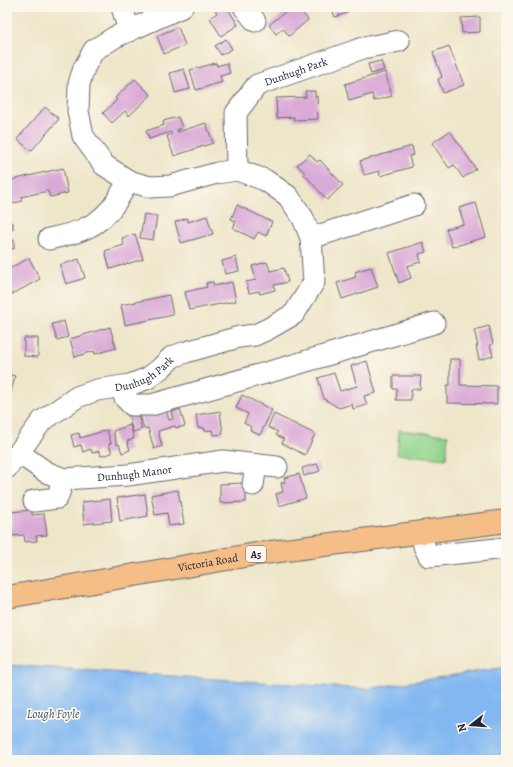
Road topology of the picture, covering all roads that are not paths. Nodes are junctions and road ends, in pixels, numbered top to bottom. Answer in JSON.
{"nodes":[{"id":1,"x":122,"y":7,"type":"edge"},
{"id":2,"x":182,"y":7,"type":"edge"},
{"id":3,"x":129,"y":31,"type":"junction"},
{"id":4,"x":399,"y":41,"type":"dead end"},
{"id":5,"x":236,"y":170,"type":"junction"},
{"id":6,"x":128,"y":181,"type":"junction"},
{"id":7,"x":414,"y":206,"type":"dead end"},
{"id":8,"x":311,"y":238,"type":"junction"},
{"id":9,"x":49,"y":239,"type":"dead end"},
{"id":10,"x":434,"y":323,"type":"dead end"},
{"id":11,"x":121,"y":387,"type":"junction"},
{"id":12,"x":13,"y":460,"type":"edge"},
{"id":13,"x":256,"y":465,"type":"junction"},
{"id":14,"x":276,"y":467,"type":"dead end"},
{"id":15,"x":64,"y":479,"type":"junction"},
{"id":16,"x":253,"y":485,"type":"dead end"},
{"id":17,"x":34,"y":501,"type":"dead end"},
{"id":18,"x":506,"y":521,"type":"edge"},
{"id":19,"x":422,"y":532,"type":"junction"},
{"id":20,"x":506,"y":548,"type":"edge"},
{"id":21,"x":7,"y":597,"type":"edge"}],
"edges":[{"from":1,"to":3,"type":"street"},
{"from":2,"to":3,"type":"street","name":"Dunhugh Park"},
{"from":3,"to":6,"type":"street","name":"Dunhugh Park"},
{"from":4,"to":5,"type":"street","name":"Dunhugh Park"},
{"from":5,"to":6,"type":"street","name":"Dunhugh Park"},
{"from":5,"to":8,"type":"street","name":"Dunhugh Park"},
{"from":6,"to":9,"type":"street"},
{"from":7,"to":8,"type":"street"},
{"from":8,"to":11,"type":"street","name":"Dunhugh Park"},
{"from":10,"to":11,"type":"street"},
{"from":11,"to":12,"type":"street","name":"Dunhugh Park"},
{"from":12,"to":15,"type":"street","name":"Dunhugh Manor"},
{"from":13,"to":14,"type":"street","name":"Dunhugh Manor"},
{"from":13,"to":15,"type":"street","name":"Dunhugh Manor"},
{"from":13,"to":16,"type":"street"},
{"from":15,"to":17,"type":"street"},
{"from":18,"to":19,"type":"highway","name":"Victoria Road","number":"A5"},
{"from":19,"to":20,"type":"street"},
{"from":19,"to":21,"type":"highway","name":"Victoria Road","number":"A5"}]}
